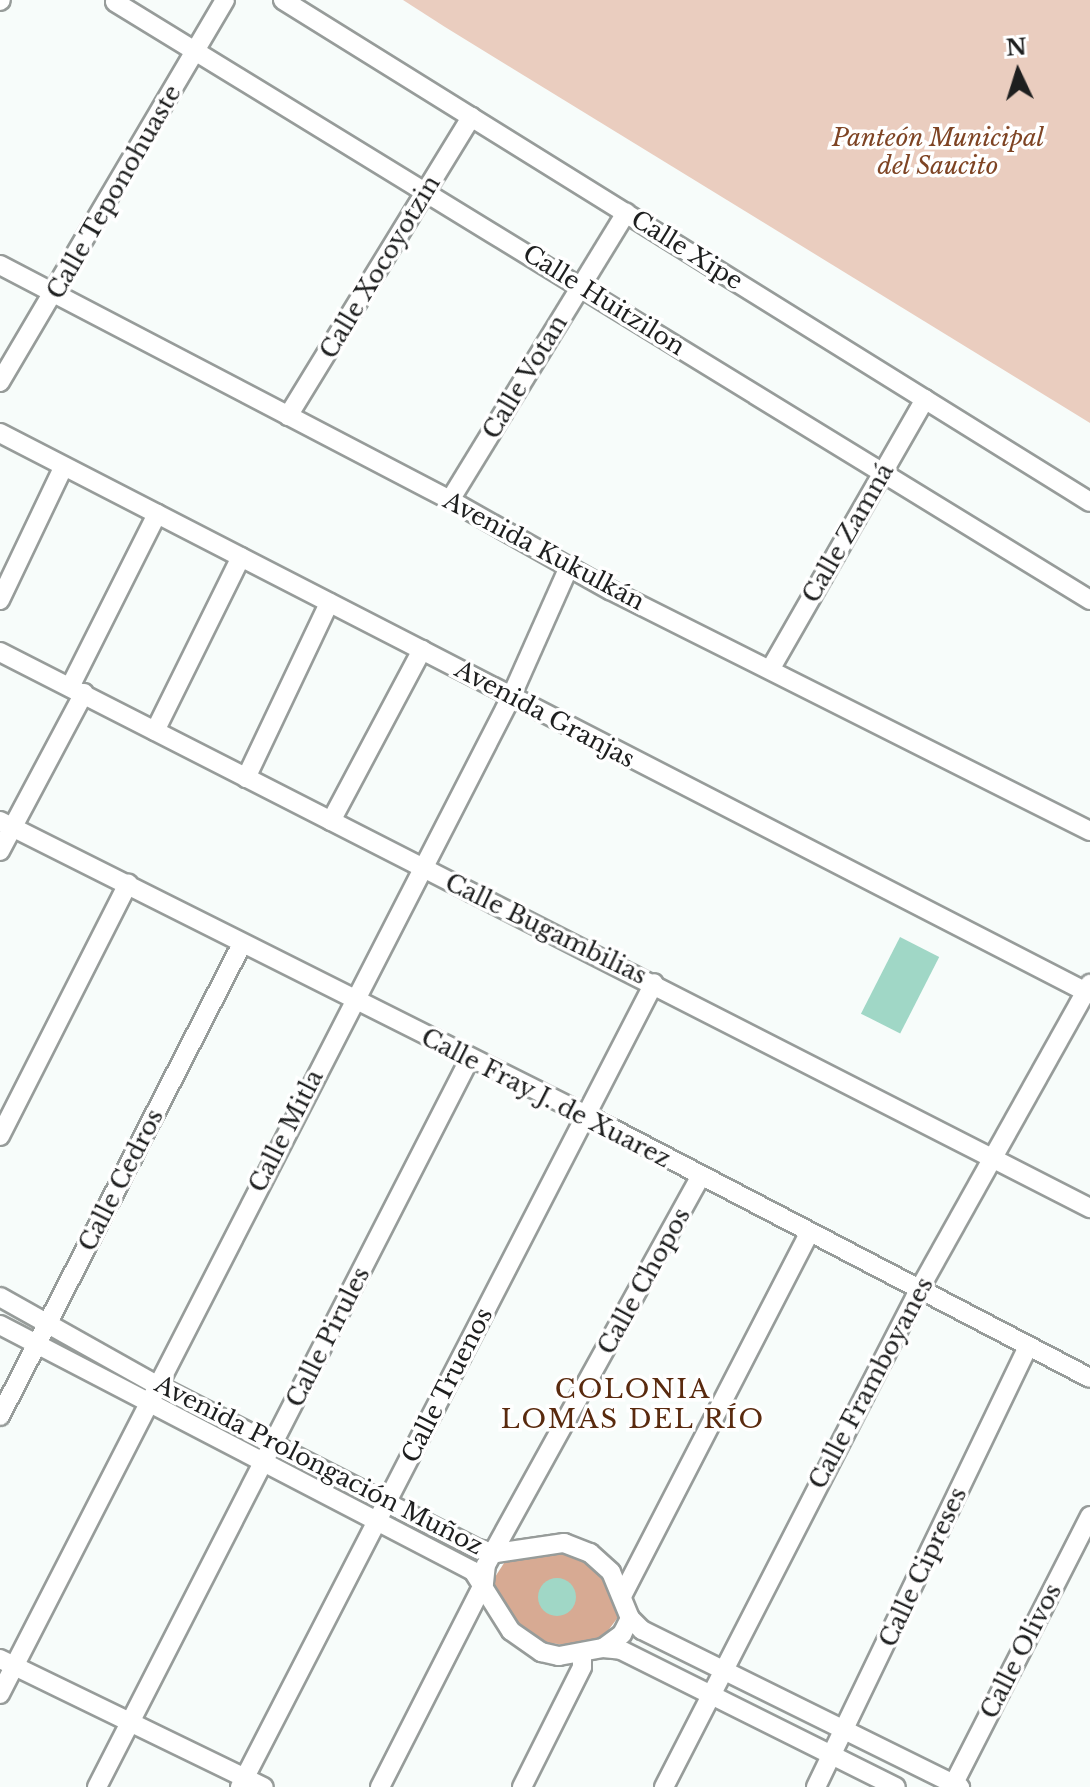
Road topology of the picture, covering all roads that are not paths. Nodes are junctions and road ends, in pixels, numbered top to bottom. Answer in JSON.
{"nodes":[{"id":1,"x":225,"y":0,"type":"edge"},
{"id":2,"x":283,"y":0,"type":"edge"},
{"id":3,"x":115,"y":2,"type":"dead end"},
{"id":4,"x":196,"y":50,"type":"junction"},
{"id":5,"x":471,"y":117,"type":"junction"},
{"id":6,"x":427,"y":190,"type":"junction"},
{"id":7,"x":626,"y":213,"type":"junction"},
{"id":8,"x":0,"y":265,"type":"edge"},
{"id":9,"x":581,"y":286,"type":"junction"},
{"id":10,"x":57,"y":292,"type":"junction"},
{"id":11,"x":0,"y":382,"type":"edge"},
{"id":12,"x":925,"y":399,"type":"junction"},
{"id":13,"x":288,"y":416,"type":"junction"},
{"id":14,"x":0,"y":433,"type":"edge"},
{"id":15,"x":64,"y":466,"type":"junction"},
{"id":16,"x":884,"y":472,"type":"junction"},
{"id":17,"x":450,"y":500,"type":"junction"},
{"id":18,"x":1090,"y":502,"type":"edge"},
{"id":19,"x":157,"y":514,"type":"junction"},
{"id":20,"x":241,"y":557,"type":"junction"},
{"id":21,"x":569,"y":567,"type":"junction"},
{"id":22,"x":0,"y":600,"type":"edge"},
{"id":23,"x":1090,"y":600,"type":"edge"},
{"id":24,"x":329,"y":603,"type":"junction"},
{"id":25,"x":422,"y":650,"type":"junction"},
{"id":26,"x":0,"y":652,"type":"edge"},
{"id":27,"x":771,"y":668,"type":"junction"},
{"id":28,"x":77,"y":690,"type":"junction"},
{"id":29,"x":511,"y":697,"type":"junction"},
{"id":30,"x":155,"y":731,"type":"junction"},
{"id":31,"x":246,"y":778,"type":"junction"},
{"id":32,"x":331,"y":821,"type":"junction"},
{"id":33,"x":6,"y":824,"type":"edge"},
{"id":34,"x":1090,"y":830,"type":"edge"},
{"id":35,"x":0,"y":851,"type":"edge"},
{"id":36,"x":419,"y":867,"type":"junction"},
{"id":37,"x":128,"y":884,"type":"junction"},
{"id":38,"x":242,"y":944,"type":"junction"},
{"id":39,"x":654,"y":983,"type":"junction"},
{"id":40,"x":1089,"y":990,"type":"edge"},
{"id":41,"x":352,"y":1000,"type":"junction"},
{"id":42,"x":470,"y":1058,"type":"junction"},
{"id":43,"x":586,"y":1115,"type":"junction"},
{"id":44,"x":0,"y":1136,"type":"edge"},
{"id":45,"x":994,"y":1159,"type":"junction"},
{"id":46,"x":700,"y":1178,"type":"junction"},
{"id":47,"x":1090,"y":1208,"type":"edge"},
{"id":48,"x":809,"y":1233,"type":"junction"},
{"id":49,"x":919,"y":1290,"type":"junction"},
{"id":50,"x":0,"y":1297,"type":"edge"},
{"id":51,"x":48,"y":1321,"type":"junction"},
{"id":52,"x":0,"y":1325,"type":"edge"},
{"id":53,"x":35,"y":1343,"type":"junction"},
{"id":54,"x":1028,"y":1346,"type":"junction"},
{"id":55,"x":1090,"y":1378,"type":"edge"},
{"id":56,"x":153,"y":1393,"type":"junction"},
{"id":57,"x":0,"y":1416,"type":"edge"},
{"id":58,"x":274,"y":1443,"type":"junction"},
{"id":59,"x":264,"y":1460,"type":"junction"},
{"id":60,"x":387,"y":1501,"type":"junction"},
{"id":61,"x":1090,"y":1516,"type":"edge"},
{"id":62,"x":378,"y":1519,"type":"junction"},
{"id":63,"x":496,"y":1553,"type":"junction"},
{"id":64,"x":484,"y":1583,"type":"junction"},
{"id":65,"x":623,"y":1594,"type":"junction"},
{"id":66,"x":630,"y":1618,"type":"junction"},
{"id":67,"x":603,"y":1648,"type":"junction"},
{"id":68,"x":582,"y":1654,"type":"junction"},
{"id":69,"x":7,"y":1662,"type":"edge"},
{"id":70,"x":722,"y":1670,"type":"junction"},
{"id":71,"x":712,"y":1692,"type":"junction"},
{"id":72,"x":0,"y":1694,"type":"edge"},
{"id":73,"x":130,"y":1722,"type":"junction"},
{"id":74,"x":844,"y":1732,"type":"junction"},
{"id":75,"x":832,"y":1756,"type":"junction"},
{"id":76,"x":243,"y":1782,"type":"edge"},
{"id":77,"x":955,"y":1786,"type":"edge"},
{"id":78,"x":97,"y":1787,"type":"edge"},
{"id":79,"x":264,"y":1787,"type":"edge"},
{"id":80,"x":380,"y":1787,"type":"edge"},
{"id":81,"x":522,"y":1787,"type":"edge"},
{"id":82,"x":664,"y":1787,"type":"edge"},
{"id":83,"x":816,"y":1787,"type":"edge"},
{"id":84,"x":896,"y":1787,"type":"edge"}],
"edges":[{"from":1,"to":4,"type":"street","name":"Calle Teponohuaste"},
{"from":2,"to":5,"type":"street","name":"Calle Xipe"},
{"from":3,"to":4,"type":"street","name":"Calle Huitzilon"},
{"from":4,"to":6,"type":"street","name":"Calle Huitzilon"},
{"from":4,"to":10,"type":"street","name":"Calle Teponohuaste"},
{"from":5,"to":6,"type":"street","name":"Calle Xocoyotzin"},
{"from":5,"to":7,"type":"street","name":"Calle Xipe"},
{"from":6,"to":9,"type":"street","name":"Calle Huitzilon"},
{"from":6,"to":13,"type":"street","name":"Calle Xocoyotzin"},
{"from":7,"to":9,"type":"street","name":"Calle Votan"},
{"from":7,"to":12,"type":"street","name":"Calle Xipe"},
{"from":8,"to":10,"type":"street","name":"Avenida Kukulkán"},
{"from":9,"to":16,"type":"street","name":"Calle Huitzilon"},
{"from":9,"to":17,"type":"street","name":"Calle Votan"},
{"from":10,"to":11,"type":"street","name":"Calle Teponohuaste"},
{"from":10,"to":13,"type":"street","name":"Avenida Kukulkán"},
{"from":12,"to":16,"type":"street","name":"Calle Zamná"},
{"from":12,"to":18,"type":"street","name":"Calle Xipe"},
{"from":13,"to":17,"type":"street","name":"Avenida Kukulkán"},
{"from":14,"to":15,"type":"street","name":"Avenida Granjas"},
{"from":15,"to":19,"type":"street","name":"Avenida Granjas"},
{"from":15,"to":22,"type":"street"},
{"from":16,"to":23,"type":"street","name":"Calle Huitzilon"},
{"from":16,"to":27,"type":"street","name":"Calle Zamná"},
{"from":17,"to":21,"type":"street","name":"Avenida Kukulkán"},
{"from":19,"to":20,"type":"street","name":"Avenida Granjas"},
{"from":19,"to":28,"type":"street"},
{"from":20,"to":24,"type":"street","name":"Avenida Granjas"},
{"from":20,"to":30,"type":"street"},
{"from":21,"to":27,"type":"street","name":"Avenida Kukulkán"},
{"from":21,"to":29,"type":"street","name":"Calle Mitla"},
{"from":24,"to":25,"type":"street","name":"Avenida Granjas"},
{"from":24,"to":31,"type":"street"},
{"from":25,"to":29,"type":"street","name":"Avenida Granjas"},
{"from":25,"to":32,"type":"street"},
{"from":26,"to":28,"type":"street","name":"Calle Bugambilias"},
{"from":27,"to":34,"type":"street","name":"Avenida Kukulkán"},
{"from":28,"to":30,"type":"street","name":"Calle Bugambilias"},
{"from":28,"to":33,"type":"street"},
{"from":29,"to":36,"type":"street","name":"Calle Mitla"},
{"from":29,"to":40,"type":"street","name":"Avenida Granjas"},
{"from":30,"to":31,"type":"street","name":"Calle Bugambilias"},
{"from":31,"to":32,"type":"street","name":"Calle Bugambilias"},
{"from":32,"to":36,"type":"street","name":"Calle Bugambilias"},
{"from":33,"to":35,"type":"street"},
{"from":33,"to":37,"type":"street","name":"Calle Fray J. de Xuarez"},
{"from":36,"to":39,"type":"street","name":"Calle Bugambilias"},
{"from":36,"to":41,"type":"street","name":"Calle Mitla"},
{"from":37,"to":38,"type":"street","name":"Calle Fray J. de Xuarez"},
{"from":37,"to":44,"type":"street"},
{"from":38,"to":41,"type":"street","name":"Calle Fray J. de Xuarez"},
{"from":38,"to":51,"type":"street","name":"Calle Cedros"},
{"from":39,"to":43,"type":"street","name":"Calle Truenos"},
{"from":39,"to":45,"type":"street","name":"Calle Bugambilias"},
{"from":40,"to":45,"type":"street","name":"Calle Framboyanes"},
{"from":41,"to":42,"type":"street","name":"Calle Fray J. de Xuarez"},
{"from":41,"to":56,"type":"street","name":"Calle Mitla"},
{"from":42,"to":43,"type":"street","name":"Calle Fray J. de Xuarez"},
{"from":42,"to":58,"type":"street","name":"Calle Pirules"},
{"from":43,"to":46,"type":"street","name":"Calle Fray J. de Xuarez"},
{"from":43,"to":60,"type":"street","name":"Calle Truenos"},
{"from":45,"to":47,"type":"street","name":"Calle Bugambilias"},
{"from":45,"to":49,"type":"street","name":"Calle Framboyanes"},
{"from":46,"to":48,"type":"street","name":"Calle Fray J. de Xuarez"},
{"from":46,"to":63,"type":"street","name":"Calle Chopos"},
{"from":48,"to":49,"type":"street","name":"Calle Fray J. de Xuarez"},
{"from":48,"to":65,"type":"street"},
{"from":49,"to":54,"type":"street","name":"Calle Fray J. de Xuarez"},
{"from":49,"to":70,"type":"street","name":"Calle Framboyanes"},
{"from":50,"to":51,"type":"street","name":"Avenida Prolongación Muñoz"},
{"from":51,"to":53,"type":"street","name":"Calle Cedros"},
{"from":51,"to":56,"type":"street","name":"Avenida Prolongación Muñoz"},
{"from":52,"to":53,"type":"street","name":"Avenida Prolongación Muñoz"},
{"from":53,"to":56,"type":"street","name":"Avenida Prolongación Muñoz"},
{"from":53,"to":57,"type":"street","name":"Calle Cedros"},
{"from":54,"to":55,"type":"street","name":"Calle Fray J. de Xuarez"},
{"from":54,"to":74,"type":"street","name":"Calle Cipreses"},
{"from":56,"to":58,"type":"street","name":"Avenida Prolongación Muñoz"},
{"from":56,"to":59,"type":"street","name":"Avenida Prolongación Muñoz"},
{"from":56,"to":69,"type":"street","name":"Calle Mitla"},
{"from":58,"to":59,"type":"street","name":"Calle Pirules"},
{"from":58,"to":60,"type":"street","name":"Avenida Prolongación Muñoz"},
{"from":59,"to":62,"type":"street","name":"Avenida Prolongación Muñoz"},
{"from":59,"to":73,"type":"street","name":"Calle Pirules"},
{"from":60,"to":62,"type":"street","name":"Calle Truenos"},
{"from":60,"to":63,"type":"street","name":"Avenida Prolongación Muñoz"},
{"from":61,"to":77,"type":"street","name":"Calle Olivos"},
{"from":62,"to":64,"type":"street","name":"Avenida Prolongación Muñoz"},
{"from":62,"to":76,"type":"street","name":"Calle Truenos"},
{"from":63,"to":64,"type":"street"},
{"from":63,"to":65,"type":"street","name":"Avenida Prolongación Muñoz"},
{"from":64,"to":68,"type":"street","name":"Avenida Prolongación Muñoz"},
{"from":64,"to":80,"type":"street"},
{"from":65,"to":66,"type":"street","name":"Avenida Prolongación Muñoz"},
{"from":66,"to":67,"type":"street"},
{"from":66,"to":70,"type":"street"},
{"from":67,"to":68,"type":"street","name":"Avenida Prolongación Muñoz"},
{"from":67,"to":71,"type":"street"},
{"from":68,"to":81,"type":"street"},
{"from":69,"to":72,"type":"street","name":"Calle Mitla"},
{"from":69,"to":73,"type":"street"},
{"from":70,"to":71,"type":"street","name":"Calle Framboyanes"},
{"from":70,"to":74,"type":"street"},
{"from":71,"to":75,"type":"street"},
{"from":71,"to":82,"type":"street","name":"Calle Framboyanes"},
{"from":73,"to":76,"type":"street"},
{"from":73,"to":78,"type":"street","name":"Calle Pirules"},
{"from":74,"to":75,"type":"street","name":"Calle Cipreses"},
{"from":74,"to":77,"type":"street"},
{"from":75,"to":83,"type":"street","name":"Calle Cipreses"},
{"from":75,"to":84,"type":"street"},
{"from":76,"to":79,"type":"street"}]}
